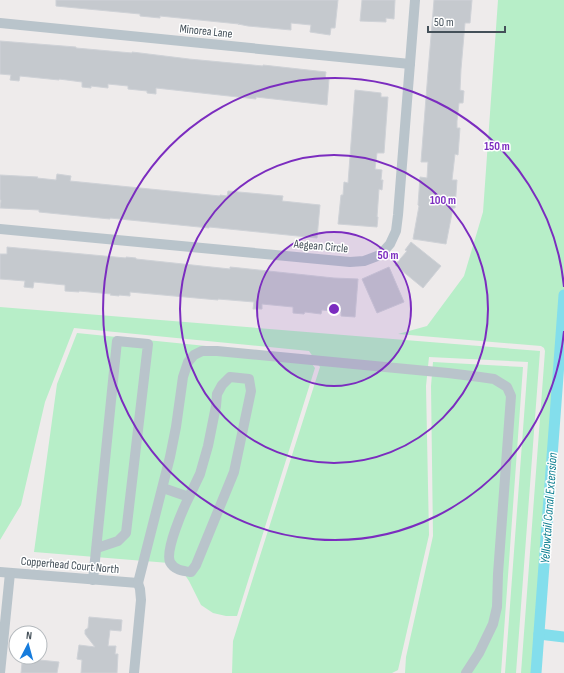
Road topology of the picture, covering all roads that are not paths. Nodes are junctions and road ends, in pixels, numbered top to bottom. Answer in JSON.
{"nodes":[{"id":1,"x":415,"y":0,"type":"edge"},
{"id":2,"x":0,"y":23,"type":"edge"},
{"id":3,"x":410,"y":64,"type":"junction"},
{"id":4,"x":0,"y":229,"type":"edge"},
{"id":5,"x":163,"y":488,"type":"junction"},
{"id":6,"x":189,"y":497,"type":"junction"},
{"id":7,"x":97,"y":548,"type":"junction"},
{"id":8,"x":5,"y":572,"type":"edge"},
{"id":9,"x":93,"y":580,"type":"junction"},
{"id":10,"x":138,"y":584,"type":"junction"},
{"id":11,"x":0,"y":673,"type":"edge"},
{"id":12,"x":134,"y":673,"type":"edge"},
{"id":13,"x":466,"y":673,"type":"edge"}],
"edges":[{"from":1,"to":3,"type":"street","name":"Aegean Circle"},
{"from":2,"to":3,"type":"street","name":"Minorea Lane"},
{"from":3,"to":4,"type":"street","name":"Aegean Circle"},
{"from":5,"to":6,"type":"street"},
{"from":5,"to":10,"type":"street"},
{"from":5,"to":13,"type":"street"},
{"from":6,"to":6,"type":"street"},
{"from":7,"to":7,"type":"street"},
{"from":7,"to":9,"type":"street"},
{"from":8,"to":9,"type":"street","name":"Copperhead Court North"},
{"from":8,"to":11,"type":"street"},
{"from":9,"to":10,"type":"street","name":"Copperhead Court North"},
{"from":10,"to":12,"type":"street"}]}
